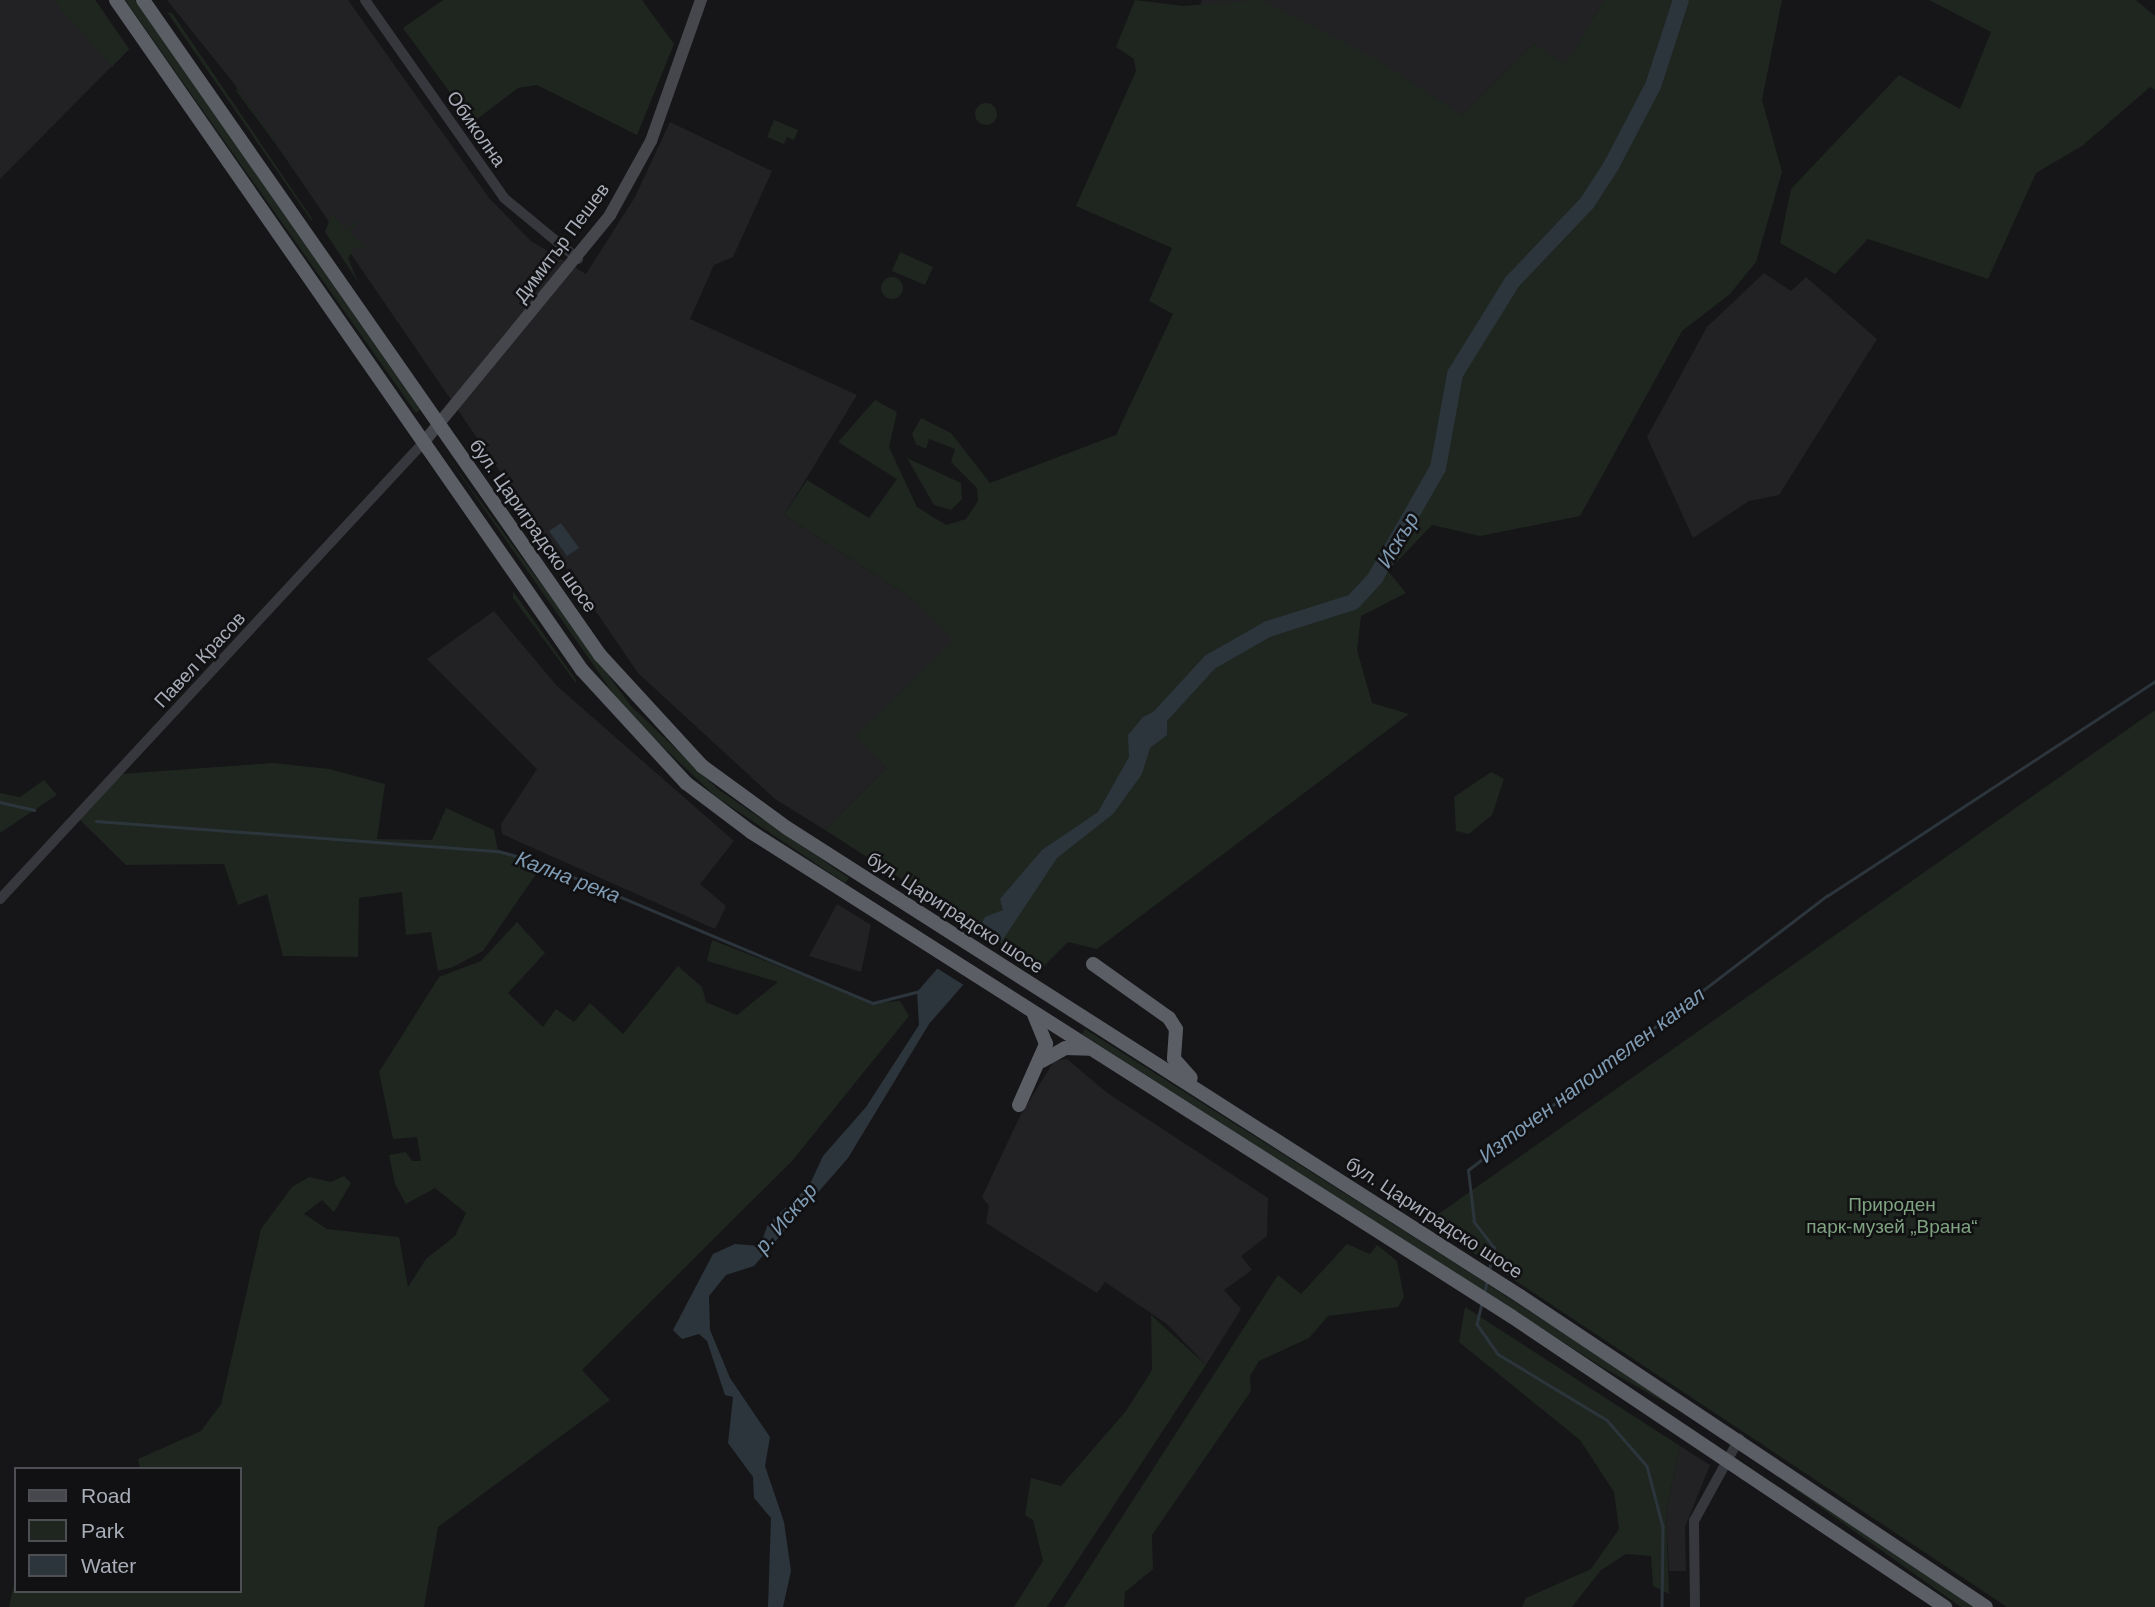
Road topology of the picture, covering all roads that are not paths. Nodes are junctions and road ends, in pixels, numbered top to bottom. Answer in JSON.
{"nodes":[{"id":1,"x":116,"y":0,"type":"edge"},
{"id":2,"x":143,"y":0,"type":"edge"},
{"id":3,"x":365,"y":0,"type":"edge"},
{"id":4,"x":701,"y":0,"type":"edge"},
{"id":5,"x":578,"y":259,"type":"junction"},
{"id":6,"x":440,"y":425,"type":"junction"},
{"id":7,"x":423,"y":443,"type":"junction"},
{"id":8,"x":0,"y":899,"type":"edge"},
{"id":9,"x":1093,"y":964,"type":"dead end"},
{"id":10,"x":1031,"y":1011,"type":"junction"},
{"id":11,"x":1109,"y":1033,"type":"junction"},
{"id":12,"x":1174,"y":1045,"type":"junction"},
{"id":13,"x":1091,"y":1049,"type":"junction"},
{"id":14,"x":1042,"y":1061,"type":"junction"},
{"id":15,"x":1019,"y":1105,"type":"dead end"},
{"id":16,"x":1226,"y":1108,"type":"junction"},
{"id":17,"x":1739,"y":1439,"type":"junction"},
{"id":18,"x":1726,"y":1458,"type":"junction"},
{"id":19,"x":1695,"y":1607,"type":"edge"},
{"id":20,"x":1945,"y":1607,"type":"edge"},
{"id":21,"x":1986,"y":1607,"type":"edge"}],
"edges":[{"from":1,"to":7,"type":"highway"},
{"from":2,"to":6,"type":"highway","name":"бул. Цариградско шосе"},
{"from":3,"to":5,"type":"street","name":"Обиколна"},
{"from":4,"to":5,"type":"main road","name":"Димитър Пешев"},
{"from":5,"to":6,"type":"main road","name":"Димитър Пешев"},
{"from":6,"to":7,"type":"main road","name":"Димитър Пешев"},
{"from":6,"to":11,"type":"highway","name":"бул. Цариградско шосе"},
{"from":7,"to":8,"type":"street","name":"Павел Красов"},
{"from":7,"to":10,"type":"highway"},
{"from":9,"to":12,"type":"highway"},
{"from":10,"to":13,"type":"highway"},
{"from":10,"to":14,"type":"highway"},
{"from":11,"to":12,"type":"highway"},
{"from":11,"to":16,"type":"highway","name":"бул. Цариградско шосе"},
{"from":12,"to":16,"type":"highway"},
{"from":13,"to":14,"type":"highway"},
{"from":13,"to":18,"type":"highway"},
{"from":14,"to":15,"type":"highway"},
{"from":16,"to":17,"type":"highway","name":"бул. Цариградско шосе"},
{"from":17,"to":18,"type":"street"},
{"from":17,"to":21,"type":"highway","name":"бул. Цариградско шосе"},
{"from":18,"to":19,"type":"street"},
{"from":18,"to":20,"type":"highway"}]}
